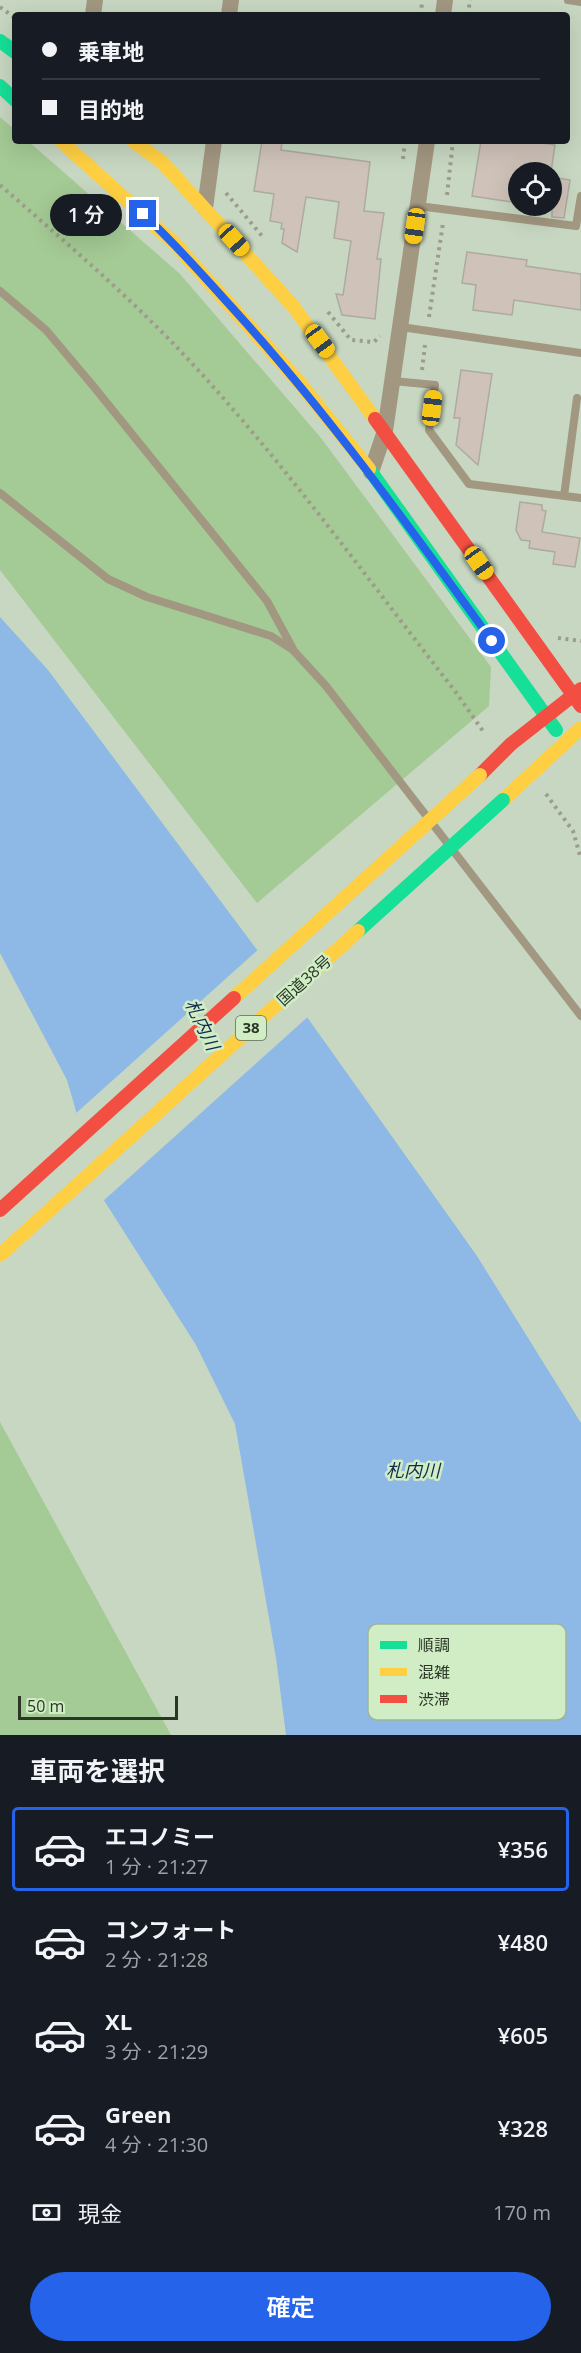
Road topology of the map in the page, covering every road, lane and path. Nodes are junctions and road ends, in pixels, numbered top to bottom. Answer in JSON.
{"nodes":[{"id":1,"x":568,"y":0,"type":"edge"},
{"id":2,"x":581,"y":2,"type":"edge"},
{"id":3,"x":0,"y":86,"type":"edge"},
{"id":4,"x":12,"y":97,"type":"edge"},
{"id":5,"x":64,"y":144,"type":"edge"},
{"id":6,"x":137,"y":144,"type":"edge"},
{"id":7,"x":214,"y":144,"type":"edge"},
{"id":8,"x":405,"y":144,"type":"edge"},
{"id":9,"x":426,"y":144,"type":"edge"},
{"id":10,"x":453,"y":144,"type":"edge"},
{"id":11,"x":403,"y":164,"type":"dead end"},
{"id":12,"x":210,"y":174,"type":"junction"},
{"id":13,"x":0,"y":185,"type":"edge"},
{"id":14,"x":581,"y":196,"type":"edge"},
{"id":15,"x":418,"y":206,"type":"junction"},
{"id":16,"x":205,"y":208,"type":"junction"},
{"id":17,"x":445,"y":210,"type":"junction"},
{"id":18,"x":269,"y":243,"type":"dead end"},
{"id":19,"x":0,"y":291,"type":"edge"},
{"id":20,"x":321,"y":305,"type":"dead end"},
{"id":21,"x":400,"y":327,"type":"junction"},
{"id":22,"x":428,"y":330,"type":"junction"},
{"id":23,"x":382,"y":333,"type":"dead end"},
{"id":24,"x":581,"y":353,"type":"edge"},
{"id":25,"x":393,"y":381,"type":"junction"},
{"id":26,"x":420,"y":383,"type":"junction"},
{"id":27,"x":577,"y":398,"type":"dead end"},
{"id":28,"x":385,"y":431,"type":"junction"},
{"id":29,"x":370,"y":472,"type":"junction"},
{"id":30,"x":0,"y":493,"type":"edge"},
{"id":31,"x":564,"y":496,"type":"junction"},
{"id":32,"x":581,"y":498,"type":"edge"},
{"id":33,"x":551,"y":628,"type":"dead end"},
{"id":34,"x":581,"y":641,"type":"edge"},
{"id":35,"x":293,"y":650,"type":"junction"},
{"id":36,"x":578,"y":697,"type":"edge"},
{"id":37,"x":545,"y":716,"type":"junction"},
{"id":38,"x":581,"y":728,"type":"edge"},
{"id":39,"x":487,"y":736,"type":"dead end"},
{"id":40,"x":565,"y":742,"type":"junction"},
{"id":41,"x":546,"y":794,"type":"dead end"},
{"id":42,"x":581,"y":859,"type":"edge"},
{"id":43,"x":581,"y":1016,"type":"edge"},
{"id":44,"x":0,"y":1209,"type":"edge"},
{"id":45,"x":0,"y":1255,"type":"edge"}],
"edges":[{"from":1,"to":2,"type":"lane"},
{"from":3,"to":4,"type":"main road"},
{"from":5,"to":29,"type":"main road"},
{"from":6,"to":16,"type":"main road"},
{"from":7,"to":12,"type":"street"},
{"from":8,"to":11,"type":"path"},
{"from":9,"to":15,"type":"street"},
{"from":10,"to":17,"type":"path"},
{"from":12,"to":16,"type":"street"},
{"from":12,"to":18,"type":"path"},
{"from":13,"to":39,"type":"path"},
{"from":14,"to":17,"type":"lane"},
{"from":15,"to":17,"type":"lane"},
{"from":15,"to":21,"type":"street"},
{"from":16,"to":28,"type":"main road"},
{"from":17,"to":22,"type":"path"},
{"from":19,"to":35,"type":"lane"},
{"from":20,"to":23,"type":"path"},
{"from":21,"to":22,"type":"lane"},
{"from":21,"to":25,"type":"street"},
{"from":22,"to":24,"type":"lane"},
{"from":22,"to":26,"type":"path"},
{"from":25,"to":26,"type":"lane"},
{"from":25,"to":28,"type":"street"},
{"from":26,"to":31,"type":"lane"},
{"from":27,"to":31,"type":"lane"},
{"from":28,"to":29,"type":"street"},
{"from":28,"to":36,"type":"main road"},
{"from":29,"to":37,"type":"main road"},
{"from":30,"to":35,"type":"lane"},
{"from":31,"to":32,"type":"lane"},
{"from":33,"to":34,"type":"path"},
{"from":35,"to":43,"type":"lane"},
{"from":36,"to":37,"type":"main road","name":"国道38号","number":"38"},
{"from":37,"to":40,"type":"main road"},
{"from":37,"to":44,"type":"main road","name":"国道38号","number":"38","bridge":true},
{"from":38,"to":40,"type":"main road","name":"国道38号","number":"38"},
{"from":40,"to":45,"type":"main road","name":"国道38号","number":"38","bridge":true},
{"from":41,"to":42,"type":"path"}]}
